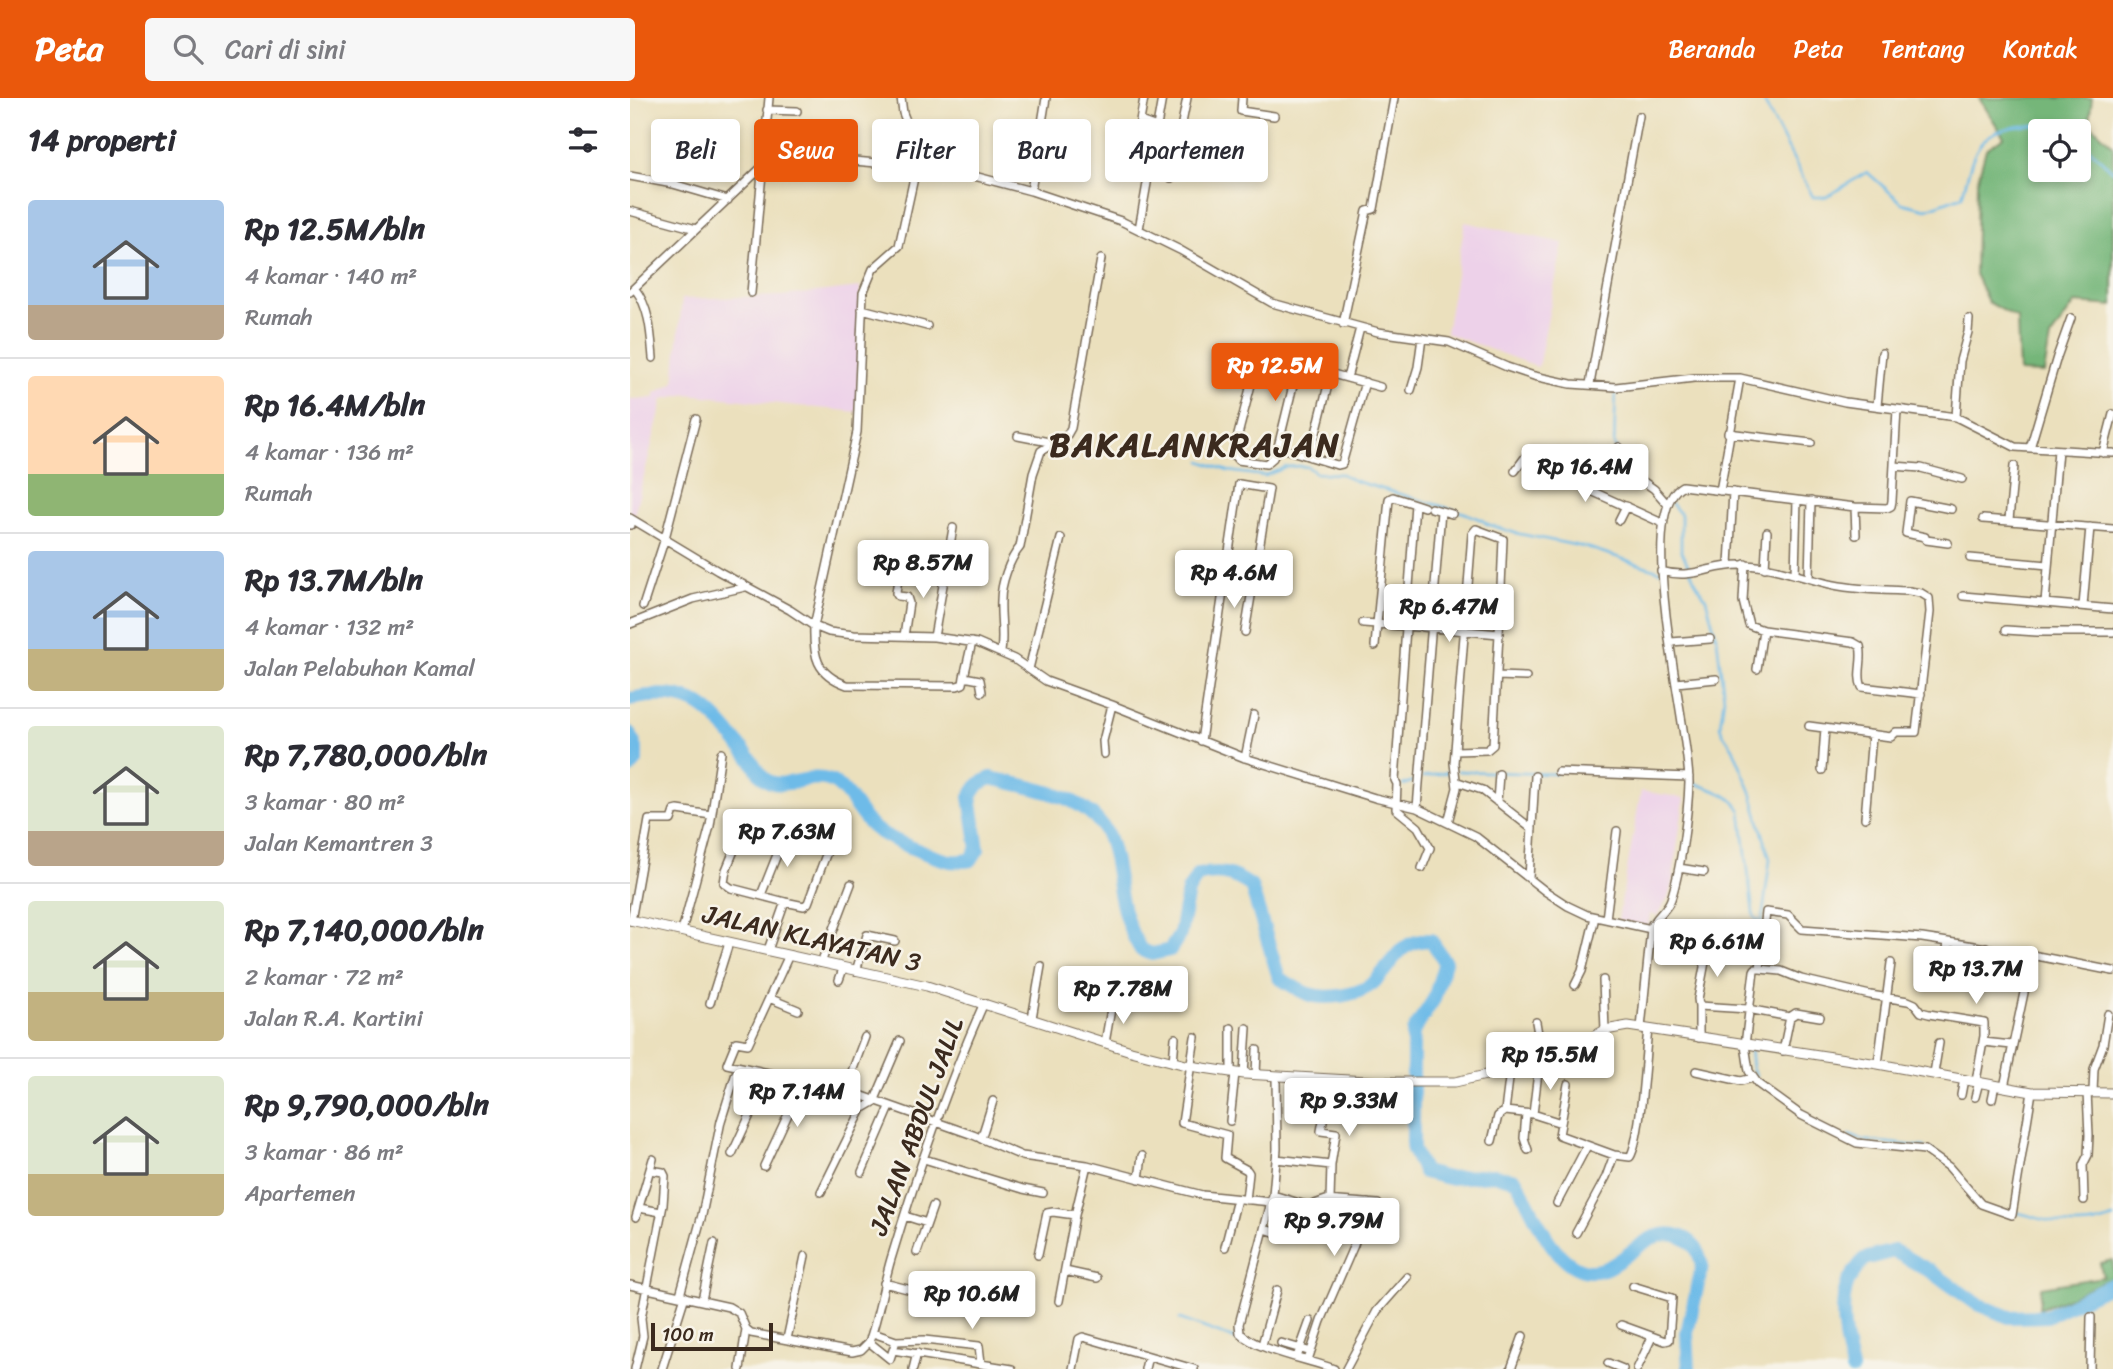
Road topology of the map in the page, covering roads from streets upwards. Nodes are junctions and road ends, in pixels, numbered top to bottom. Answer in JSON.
{"nodes":[{"id":1,"x":769,"y":98,"type":"edge"},
{"id":2,"x":901,"y":98,"type":"edge"},
{"id":3,"x":1046,"y":98,"type":"edge"},
{"id":4,"x":1144,"y":98,"type":"edge"},
{"id":5,"x":1162,"y":98,"type":"edge"},
{"id":6,"x":1187,"y":98,"type":"edge"},
{"id":7,"x":1242,"y":98,"type":"edge"},
{"id":8,"x":1394,"y":98,"type":"edge"},
{"id":9,"x":767,"y":110,"type":"junction"},
{"id":10,"x":797,"y":111,"type":"dead end"},
{"id":11,"x":1274,"y":116,"type":"dead end"},
{"id":12,"x":1639,"y":116,"type":"dead end"},
{"id":13,"x":766,"y":119,"type":"edge"},
{"id":14,"x":906,"y":119,"type":"edge"},
{"id":15,"x":1140,"y":119,"type":"edge"},
{"id":16,"x":1158,"y":119,"type":"edge"},
{"id":17,"x":1183,"y":119,"type":"edge"},
{"id":18,"x":754,"y":175,"type":"edge"},
{"id":19,"x":630,"y":176,"type":"edge"},
{"id":20,"x":979,"y":176,"type":"edge"},
{"id":21,"x":761,"y":182,"type":"edge"},
{"id":22,"x":913,"y":182,"type":"edge"},
{"id":23,"x":1147,"y":182,"type":"edge"},
{"id":24,"x":1031,"y":191,"type":"junction"},
{"id":25,"x":728,"y":200,"type":"junction"},
{"id":26,"x":630,"y":211,"type":"edge"},
{"id":27,"x":696,"y":229,"type":"junction"},
{"id":28,"x":1139,"y":229,"type":"junction"},
{"id":29,"x":1101,"y":259,"type":"dead end"},
{"id":30,"x":632,"y":290,"type":"edge"},
{"id":31,"x":751,"y":293,"type":"dead end"},
{"id":32,"x":862,"y":309,"type":"junction"},
{"id":33,"x":2071,"y":318,"type":"dead end"},
{"id":34,"x":1969,"y":319,"type":"dead end"},
{"id":35,"x":1343,"y":324,"type":"junction"},
{"id":36,"x":927,"y":326,"type":"dead end"},
{"id":37,"x":1360,"y":328,"type":"junction"},
{"id":38,"x":1422,"y":338,"type":"junction"},
{"id":39,"x":1241,"y":349,"type":"dead end"},
{"id":40,"x":1259,"y":354,"type":"junction"},
{"id":41,"x":1882,"y":354,"type":"dead end"},
{"id":42,"x":653,"y":358,"type":"dead end"},
{"id":43,"x":1298,"y":365,"type":"junction"},
{"id":44,"x":1331,"y":373,"type":"junction"},
{"id":45,"x":1347,"y":378,"type":"junction"},
{"id":46,"x":1740,"y":378,"type":"junction"},
{"id":47,"x":1365,"y":383,"type":"junction"},
{"id":48,"x":1590,"y":384,"type":"junction"},
{"id":49,"x":1380,"y":387,"type":"dead end"},
{"id":50,"x":1411,"y":390,"type":"dead end"},
{"id":51,"x":1877,"y":407,"type":"junction"},
{"id":52,"x":1897,"y":409,"type":"junction"},
{"id":53,"x":2113,"y":414,"type":"edge"},
{"id":54,"x":1956,"y":417,"type":"junction"},
{"id":55,"x":696,"y":419,"type":"dead end"},
{"id":56,"x":1728,"y":433,"type":"junction"},
{"id":57,"x":1018,"y":436,"type":"dead end"},
{"id":58,"x":1055,"y":443,"type":"junction"},
{"id":59,"x":1811,"y":443,"type":"dead end"},
{"id":60,"x":1278,"y":447,"type":"junction"},
{"id":61,"x":1619,"y":447,"type":"dead end"},
{"id":62,"x":2030,"y":448,"type":"junction"},
{"id":63,"x":2058,"y":450,"type":"junction"},
{"id":64,"x":2103,"y":453,"type":"junction"},
{"id":65,"x":2113,"y":453,"type":"edge"},
{"id":66,"x":1310,"y":457,"type":"junction"},
{"id":67,"x":1600,"y":466,"type":"dead end"},
{"id":68,"x":1894,"y":466,"type":"junction"},
{"id":69,"x":2014,"y":466,"type":"dead end"},
{"id":70,"x":1516,"y":471,"type":"dead end"},
{"id":71,"x":1636,"y":473,"type":"junction"},
{"id":72,"x":1962,"y":479,"type":"dead end"},
{"id":73,"x":1720,"y":491,"type":"junction"},
{"id":74,"x":1733,"y":492,"type":"junction"},
{"id":75,"x":1797,"y":500,"type":"junction"},
{"id":76,"x":1811,"y":501,"type":"junction"},
{"id":77,"x":1415,"y":504,"type":"junction"},
{"id":78,"x":1668,"y":505,"type":"junction"},
{"id":79,"x":1626,"y":506,"type":"junction"},
{"id":80,"x":1891,"y":506,"type":"junction"},
{"id":81,"x":1855,"y":507,"type":"junction"},
{"id":82,"x":1908,"y":508,"type":"junction"},
{"id":83,"x":1951,"y":509,"type":"dead end"},
{"id":84,"x":1441,"y":511,"type":"junction"},
{"id":85,"x":1452,"y":514,"type":"dead end"},
{"id":86,"x":1983,"y":519,"type":"dead end"},
{"id":87,"x":1619,"y":520,"type":"dead end"},
{"id":88,"x":2009,"y":520,"type":"junction"},
{"id":89,"x":1662,"y":523,"type":"junction"},
{"id":90,"x":631,"y":524,"type":"edge"},
{"id":91,"x":2051,"y":524,"type":"junction"},
{"id":92,"x":2090,"y":527,"type":"junction"},
{"id":93,"x":953,"y":528,"type":"dead end"},
{"id":94,"x":2113,"y":529,"type":"edge"},
{"id":95,"x":1767,"y":532,"type":"dead end"},
{"id":96,"x":1856,"y":535,"type":"dead end"},
{"id":97,"x":665,"y":538,"type":"junction"},
{"id":98,"x":1061,"y":538,"type":"dead end"},
{"id":99,"x":1948,"y":542,"type":"dead end"},
{"id":100,"x":1970,"y":558,"type":"dead end"},
{"id":101,"x":900,"y":564,"type":"dead end"},
{"id":102,"x":1729,"y":565,"type":"junction"},
{"id":103,"x":1745,"y":565,"type":"junction"},
{"id":104,"x":2048,"y":565,"type":"junction"},
{"id":105,"x":1765,"y":568,"type":"junction"},
{"id":106,"x":1661,"y":571,"type":"junction"},
{"id":107,"x":1795,"y":574,"type":"junction"},
{"id":108,"x":1809,"y":578,"type":"junction"},
{"id":109,"x":746,"y":587,"type":"junction"},
{"id":110,"x":1224,"y":587,"type":"junction"},
{"id":111,"x":1252,"y":591,"type":"junction"},
{"id":112,"x":1963,"y":596,"type":"dead end"},
{"id":113,"x":2045,"y":603,"type":"junction"},
{"id":114,"x":2083,"y":606,"type":"junction"},
{"id":115,"x":643,"y":607,"type":"dead end"},
{"id":116,"x":2113,"y":608,"type":"edge"},
{"id":117,"x":1363,"y":623,"type":"dead end"},
{"id":118,"x":630,"y":624,"type":"edge"},
{"id":119,"x":1377,"y":624,"type":"junction"},
{"id":120,"x":814,"y":626,"type":"junction"},
{"id":121,"x":1406,"y":626,"type":"junction"},
{"id":122,"x":1433,"y":628,"type":"junction"},
{"id":123,"x":1763,"y":630,"type":"junction"},
{"id":124,"x":2006,"y":630,"type":"dead end"},
{"id":125,"x":1245,"y":632,"type":"dead end"},
{"id":126,"x":1464,"y":632,"type":"junction"},
{"id":127,"x":2113,"y":632,"type":"edge"},
{"id":128,"x":1499,"y":634,"type":"junction"},
{"id":129,"x":904,"y":636,"type":"junction"},
{"id":130,"x":934,"y":637,"type":"junction"},
{"id":131,"x":1710,"y":639,"type":"dead end"},
{"id":132,"x":972,"y":642,"type":"junction"},
{"id":133,"x":1671,"y":642,"type":"junction"},
{"id":134,"x":1375,"y":646,"type":"dead end"},
{"id":135,"x":1001,"y":652,"type":"junction"},
{"id":136,"x":1029,"y":669,"type":"junction"},
{"id":137,"x":1757,"y":669,"type":"dead end"},
{"id":138,"x":1497,"y":676,"type":"junction"},
{"id":139,"x":964,"y":677,"type":"junction"},
{"id":140,"x":1526,"y":677,"type":"dead end"},
{"id":141,"x":1716,"y":679,"type":"dead end"},
{"id":142,"x":1676,"y":683,"type":"junction"},
{"id":143,"x":982,"y":692,"type":"dead end"},
{"id":144,"x":1921,"y":694,"type":"junction"},
{"id":145,"x":1112,"y":705,"type":"junction"},
{"id":146,"x":1254,"y":715,"type":"dead end"},
{"id":147,"x":1809,"y":726,"type":"dead end"},
{"id":148,"x":1825,"y":729,"type":"junction"},
{"id":149,"x":1872,"y":735,"type":"junction"},
{"id":150,"x":1200,"y":741,"type":"junction"},
{"id":151,"x":1455,"y":751,"type":"junction"},
{"id":152,"x":721,"y":753,"type":"dead end"},
{"id":153,"x":1104,"y":754,"type":"dead end"},
{"id":154,"x":1245,"y":758,"type":"junction"},
{"id":155,"x":1822,"y":770,"type":"dead end"},
{"id":156,"x":1558,"y":772,"type":"dead end"},
{"id":157,"x":1499,"y":774,"type":"dead end"},
{"id":158,"x":1535,"y":776,"type":"dead end"},
{"id":159,"x":1689,"y":777,"type":"junction"},
{"id":160,"x":1458,"y":782,"type":"junction"},
{"id":161,"x":1497,"y":802,"type":"junction"},
{"id":162,"x":1396,"y":803,"type":"junction"},
{"id":163,"x":1417,"y":808,"type":"junction"},
{"id":164,"x":711,"y":816,"type":"junction"},
{"id":165,"x":1865,"y":818,"type":"dead end"},
{"id":166,"x":1448,"y":821,"type":"junction"},
{"id":167,"x":1532,"y":830,"type":"junction"},
{"id":168,"x":1617,"y":831,"type":"dead end"},
{"id":169,"x":786,"y":832,"type":"junction"},
{"id":170,"x":1422,"y":868,"type":"dead end"},
{"id":171,"x":1679,"y":868,"type":"junction"},
{"id":172,"x":1704,"y":872,"type":"dead end"},
{"id":173,"x":1529,"y":878,"type":"junction"},
{"id":174,"x":851,"y":884,"type":"dead end"},
{"id":175,"x":761,"y":895,"type":"junction"},
{"id":176,"x":785,"y":902,"type":"junction"},
{"id":177,"x":1595,"y":917,"type":"junction"},
{"id":178,"x":1606,"y":919,"type":"junction"},
{"id":179,"x":630,"y":920,"type":"edge"},
{"id":180,"x":1652,"y":927,"type":"junction"},
{"id":181,"x":1761,"y":929,"type":"junction"},
{"id":182,"x":682,"y":930,"type":"junction"},
{"id":183,"x":1711,"y":930,"type":"junction"},
{"id":184,"x":895,"y":941,"type":"dead end"},
{"id":185,"x":1948,"y":942,"type":"junction"},
{"id":186,"x":728,"y":946,"type":"dead end"},
{"id":187,"x":1986,"y":947,"type":"junction"},
{"id":188,"x":768,"y":950,"type":"junction"},
{"id":189,"x":2032,"y":955,"type":"junction"},
{"id":190,"x":789,"y":956,"type":"junction"},
{"id":191,"x":821,"y":963,"type":"junction"},
{"id":192,"x":1891,"y":963,"type":"dead end"},
{"id":193,"x":1041,"y":966,"type":"dead end"},
{"id":194,"x":843,"y":969,"type":"junction"},
{"id":195,"x":1758,"y":969,"type":"junction"},
{"id":196,"x":856,"y":971,"type":"junction"},
{"id":197,"x":2113,"y":971,"type":"edge"},
{"id":198,"x":839,"y":980,"type":"dead end"},
{"id":199,"x":1603,"y":980,"type":"dead end"},
{"id":200,"x":1943,"y":982,"type":"dead end"},
{"id":201,"x":1983,"y":982,"type":"dead end"},
{"id":202,"x":1575,"y":985,"type":"dead end"},
{"id":203,"x":769,"y":998,"type":"junction"},
{"id":204,"x":1888,"y":998,"type":"junction"},
{"id":205,"x":710,"y":1003,"type":"dead end"},
{"id":206,"x":984,"y":1003,"type":"junction"},
{"id":207,"x":1112,"y":1003,"type":"dead end"},
{"id":208,"x":1699,"y":1006,"type":"junction"},
{"id":209,"x":798,"y":1010,"type":"dead end"},
{"id":210,"x":1750,"y":1010,"type":"junction"},
{"id":211,"x":2108,"y":1014,"type":"dead end"},
{"id":212,"x":1790,"y":1017,"type":"junction"},
{"id":213,"x":1820,"y":1017,"type":"dead end"},
{"id":214,"x":1032,"y":1018,"type":"junction"},
{"id":215,"x":1536,"y":1022,"type":"dead end"},
{"id":216,"x":1231,"y":1028,"type":"dead end"},
{"id":217,"x":1247,"y":1028,"type":"dead end"},
{"id":218,"x":1645,"y":1028,"type":"junction"},
{"id":219,"x":1605,"y":1030,"type":"junction"},
{"id":220,"x":865,"y":1037,"type":"dead end"},
{"id":221,"x":1195,"y":1037,"type":"dead end"},
{"id":222,"x":1175,"y":1038,"type":"dead end"},
{"id":223,"x":1699,"y":1038,"type":"junction"},
{"id":224,"x":900,"y":1041,"type":"dead end"},
{"id":225,"x":1983,"y":1042,"type":"junction"},
{"id":226,"x":1105,"y":1043,"type":"junction"},
{"id":227,"x":1939,"y":1043,"type":"dead end"},
{"id":228,"x":2012,"y":1045,"type":"junction"},
{"id":229,"x":1749,"y":1046,"type":"junction"},
{"id":230,"x":1257,"y":1050,"type":"dead end"},
{"id":231,"x":1783,"y":1051,"type":"junction"},
{"id":232,"x":1174,"y":1062,"type":"junction"},
{"id":233,"x":1541,"y":1064,"type":"junction"},
{"id":234,"x":1878,"y":1064,"type":"junction"},
{"id":235,"x":1190,"y":1066,"type":"junction"},
{"id":236,"x":738,"y":1067,"type":"junction"},
{"id":237,"x":1510,"y":1070,"type":"junction"},
{"id":238,"x":1696,"y":1071,"type":"dead end"},
{"id":239,"x":1237,"y":1073,"type":"junction"},
{"id":240,"x":1934,"y":1073,"type":"junction"},
{"id":241,"x":769,"y":1074,"type":"junction"},
{"id":242,"x":1256,"y":1075,"type":"junction"},
{"id":243,"x":1276,"y":1077,"type":"junction"},
{"id":244,"x":1753,"y":1078,"type":"junction"},
{"id":245,"x":1964,"y":1079,"type":"junction"},
{"id":246,"x":804,"y":1080,"type":"junction"},
{"id":247,"x":1331,"y":1080,"type":"junction"},
{"id":248,"x":1978,"y":1082,"type":"junction"},
{"id":249,"x":1568,"y":1084,"type":"dead end"},
{"id":250,"x":1999,"y":1086,"type":"junction"},
{"id":251,"x":845,"y":1090,"type":"junction"},
{"id":252,"x":2032,"y":1092,"type":"junction"},
{"id":253,"x":2090,"y":1092,"type":"junction"},
{"id":254,"x":2113,"y":1093,"type":"edge"},
{"id":255,"x":1961,"y":1095,"type":"dead end"},
{"id":256,"x":1975,"y":1097,"type":"dead end"},
{"id":257,"x":1992,"y":1099,"type":"dead end"},
{"id":258,"x":993,"y":1101,"type":"dead end"},
{"id":259,"x":874,"y":1102,"type":"junction"},
{"id":260,"x":890,"y":1107,"type":"junction"},
{"id":261,"x":1506,"y":1111,"type":"junction"},
{"id":262,"x":1529,"y":1114,"type":"junction"},
{"id":263,"x":1230,"y":1121,"type":"dead end"},
{"id":264,"x":934,"y":1122,"type":"junction"},
{"id":265,"x":1560,"y":1123,"type":"junction"},
{"id":266,"x":981,"y":1139,"type":"junction"},
{"id":267,"x":1492,"y":1141,"type":"dead end"},
{"id":268,"x":1587,"y":1146,"type":"junction"},
{"id":269,"x":1528,"y":1150,"type":"dead end"},
{"id":270,"x":732,"y":1154,"type":"dead end"},
{"id":271,"x":1614,"y":1155,"type":"junction"},
{"id":272,"x":1142,"y":1156,"type":"dead end"},
{"id":273,"x":653,"y":1158,"type":"dead end"},
{"id":274,"x":924,"y":1159,"type":"junction"},
{"id":275,"x":1276,"y":1159,"type":"junction"},
{"id":276,"x":1087,"y":1165,"type":"junction"},
{"id":277,"x":1331,"y":1165,"type":"junction"},
{"id":278,"x":764,"y":1166,"type":"dead end"},
{"id":279,"x":650,"y":1170,"type":"junction"},
{"id":280,"x":862,"y":1172,"type":"dead end"},
{"id":281,"x":1139,"y":1179,"type":"junction"},
{"id":282,"x":821,"y":1192,"type":"dead end"},
{"id":283,"x":1043,"y":1192,"type":"dead end"},
{"id":284,"x":1237,"y":1199,"type":"junction"},
{"id":285,"x":1272,"y":1199,"type":"junction"},
{"id":286,"x":1246,"y":1200,"type":"junction"},
{"id":287,"x":1330,"y":1200,"type":"junction"},
{"id":288,"x":2084,"y":1200,"type":"dead end"},
{"id":289,"x":1368,"y":1203,"type":"junction"},
{"id":290,"x":1557,"y":1203,"type":"dead end"},
{"id":291,"x":1378,"y":1204,"type":"dead end"},
{"id":292,"x":933,"y":1206,"type":"dead end"},
{"id":293,"x":639,"y":1208,"type":"junction"},
{"id":294,"x":661,"y":1212,"type":"junction"},
{"id":295,"x":1075,"y":1215,"type":"junction"},
{"id":296,"x":905,"y":1216,"type":"junction"},
{"id":297,"x":636,"y":1217,"type":"dead end"},
{"id":298,"x":927,"y":1223,"type":"junction"},
{"id":299,"x":1265,"y":1229,"type":"junction"},
{"id":300,"x":1576,"y":1233,"type":"dead end"},
{"id":301,"x":1289,"y":1237,"type":"dead end"},
{"id":302,"x":714,"y":1243,"type":"dead end"},
{"id":303,"x":1225,"y":1247,"type":"dead end"},
{"id":304,"x":918,"y":1252,"type":"dead end"},
{"id":305,"x":1038,"y":1255,"type":"dead end"},
{"id":306,"x":805,"y":1256,"type":"dead end"},
{"id":307,"x":1065,"y":1272,"type":"junction"},
{"id":308,"x":1407,"y":1277,"type":"dead end"},
{"id":309,"x":1097,"y":1278,"type":"dead end"},
{"id":310,"x":884,"y":1283,"type":"junction"},
{"id":311,"x":630,"y":1285,"type":"edge"},
{"id":312,"x":1633,"y":1286,"type":"dead end"},
{"id":313,"x":647,"y":1288,"type":"junction"},
{"id":314,"x":1277,"y":1290,"type":"dead end"},
{"id":315,"x":682,"y":1296,"type":"junction"},
{"id":316,"x":972,"y":1296,"type":"dead end"},
{"id":317,"x":702,"y":1300,"type":"junction"},
{"id":318,"x":1059,"y":1301,"type":"dead end"},
{"id":319,"x":2091,"y":1317,"type":"dead end"},
{"id":320,"x":1310,"y":1321,"type":"dead end"},
{"id":321,"x":1621,"y":1325,"type":"dead end"},
{"id":322,"x":746,"y":1329,"type":"junction"},
{"id":323,"x":873,"y":1333,"type":"junction"},
{"id":324,"x":1523,"y":1336,"type":"dead end"},
{"id":325,"x":1652,"y":1337,"type":"junction"},
{"id":326,"x":788,"y":1339,"type":"junction"},
{"id":327,"x":896,"y":1341,"type":"junction"},
{"id":328,"x":869,"y":1342,"type":"junction"},
{"id":329,"x":1281,"y":1343,"type":"dead end"},
{"id":330,"x":1262,"y":1345,"type":"junction"},
{"id":331,"x":892,"y":1350,"type":"junction"},
{"id":332,"x":1304,"y":1350,"type":"junction"},
{"id":333,"x":918,"y":1353,"type":"junction"},
{"id":334,"x":1148,"y":1356,"type":"junction"},
{"id":335,"x":1297,"y":1357,"type":"junction"},
{"id":336,"x":890,"y":1359,"type":"junction"},
{"id":337,"x":960,"y":1360,"type":"junction"},
{"id":338,"x":1308,"y":1360,"type":"junction"},
{"id":339,"x":981,"y":1363,"type":"junction"},
{"id":340,"x":1608,"y":1363,"type":"dead end"},
{"id":341,"x":996,"y":1367,"type":"edge"},
{"id":342,"x":635,"y":1369,"type":"edge"},
{"id":343,"x":662,"y":1369,"type":"edge"},
{"id":344,"x":740,"y":1369,"type":"edge"},
{"id":345,"x":889,"y":1369,"type":"edge"},
{"id":346,"x":914,"y":1369,"type":"edge"},
{"id":347,"x":957,"y":1369,"type":"edge"},
{"id":348,"x":1012,"y":1369,"type":"edge"},
{"id":349,"x":1073,"y":1369,"type":"edge"},
{"id":350,"x":1145,"y":1369,"type":"edge"},
{"id":351,"x":1194,"y":1369,"type":"edge"},
{"id":352,"x":1334,"y":1369,"type":"edge"},
{"id":353,"x":1346,"y":1369,"type":"edge"},
{"id":354,"x":1511,"y":1369,"type":"edge"},
{"id":355,"x":1623,"y":1369,"type":"edge"},
{"id":356,"x":1637,"y":1369,"type":"edge"},
{"id":357,"x":2090,"y":1369,"type":"edge"}],
"edges":[{"from":1,"to":9,"type":"street"},
{"from":2,"to":14,"type":"street"},
{"from":3,"to":24,"type":"street"},
{"from":4,"to":15,"type":"street"},
{"from":5,"to":16,"type":"street"},
{"from":6,"to":17,"type":"street"},
{"from":7,"to":11,"type":"street"},
{"from":8,"to":35,"type":"street"},
{"from":9,"to":10,"type":"street"},
{"from":9,"to":13,"type":"street"},
{"from":12,"to":48,"type":"street"},
{"from":18,"to":25,"type":"street"},
{"from":19,"to":25,"type":"street"},
{"from":20,"to":24,"type":"street"},
{"from":21,"to":31,"type":"street"},
{"from":22,"to":32,"type":"street"},
{"from":23,"to":28,"type":"street"},
{"from":24,"to":28,"type":"street"},
{"from":25,"to":27,"type":"street"},
{"from":26,"to":27,"type":"street"},
{"from":27,"to":30,"type":"street"},
{"from":28,"to":35,"type":"street"},
{"from":29,"to":58,"type":"street"},
{"from":30,"to":42,"type":"street"},
{"from":32,"to":36,"type":"street"},
{"from":32,"to":120,"type":"street"},
{"from":33,"to":62,"type":"street"},
{"from":34,"to":54,"type":"street"},
{"from":35,"to":37,"type":"street"},
{"from":37,"to":38,"type":"street"},
{"from":37,"to":45,"type":"street"},
{"from":38,"to":48,"type":"street"},
{"from":38,"to":50,"type":"street"},
{"from":39,"to":40,"type":"street"},
{"from":40,"to":43,"type":"street"},
{"from":40,"to":60,"type":"street"},
{"from":41,"to":51,"type":"street"},
{"from":43,"to":44,"type":"street"},
{"from":43,"to":60,"type":"street"},
{"from":44,"to":45,"type":"street"},
{"from":44,"to":66,"type":"street"},
{"from":45,"to":47,"type":"street"},
{"from":46,"to":48,"type":"street"},
{"from":46,"to":51,"type":"street"},
{"from":46,"to":56,"type":"street"},
{"from":47,"to":49,"type":"street"},
{"from":47,"to":66,"type":"street"},
{"from":51,"to":52,"type":"street"},
{"from":52,"to":54,"type":"street"},
{"from":52,"to":68,"type":"street"},
{"from":53,"to":64,"type":"street"},
{"from":54,"to":62,"type":"street"},
{"from":55,"to":97,"type":"street"},
{"from":56,"to":59,"type":"street"},
{"from":56,"to":73,"type":"street"},
{"from":57,"to":58,"type":"street"},
{"from":58,"to":135,"type":"street"},
{"from":60,"to":66,"type":"street"},
{"from":61,"to":71,"type":"street"},
{"from":62,"to":63,"type":"street"},
{"from":63,"to":64,"type":"street"},
{"from":63,"to":91,"type":"street"},
{"from":64,"to":65,"type":"street"},
{"from":67,"to":71,"type":"street"},
{"from":68,"to":72,"type":"street"},
{"from":68,"to":80,"type":"street"},
{"from":69,"to":88,"type":"street"},
{"from":70,"to":79,"type":"street"},
{"from":71,"to":78,"type":"street"},
{"from":73,"to":74,"type":"street"},
{"from":73,"to":78,"type":"street"},
{"from":74,"to":75,"type":"street"},
{"from":74,"to":102,"type":"street"},
{"from":75,"to":76,"type":"street"},
{"from":75,"to":107,"type":"street"},
{"from":76,"to":81,"type":"street"},
{"from":76,"to":108,"type":"street"},
{"from":77,"to":84,"type":"street"},
{"from":77,"to":119,"type":"street"},
{"from":77,"to":121,"type":"street"},
{"from":78,"to":89,"type":"street"},
{"from":79,"to":87,"type":"street"},
{"from":79,"to":89,"type":"street"},
{"from":80,"to":81,"type":"street"},
{"from":80,"to":82,"type":"street"},
{"from":81,"to":96,"type":"street"},
{"from":82,"to":83,"type":"street"},
{"from":82,"to":99,"type":"street"},
{"from":84,"to":85,"type":"street"},
{"from":84,"to":122,"type":"street"},
{"from":86,"to":88,"type":"street"},
{"from":88,"to":91,"type":"street"},
{"from":89,"to":106,"type":"street"},
{"from":90,"to":97,"type":"street"},
{"from":91,"to":92,"type":"street"},
{"from":91,"to":104,"type":"street"},
{"from":92,"to":94,"type":"street"},
{"from":92,"to":114,"type":"street"},
{"from":93,"to":130,"type":"street"},
{"from":95,"to":105,"type":"street"},
{"from":97,"to":109,"type":"street"},
{"from":97,"to":115,"type":"street"},
{"from":98,"to":136,"type":"street"},
{"from":100,"to":104,"type":"street"},
{"from":101,"to":129,"type":"street"},
{"from":102,"to":103,"type":"street"},
{"from":102,"to":106,"type":"street"},
{"from":103,"to":105,"type":"street"},
{"from":103,"to":123,"type":"street"},
{"from":104,"to":113,"type":"street"},
{"from":105,"to":107,"type":"street"},
{"from":106,"to":133,"type":"street"},
{"from":107,"to":108,"type":"street"},
{"from":108,"to":144,"type":"street"},
{"from":109,"to":118,"type":"street"},
{"from":109,"to":120,"type":"street"},
{"from":110,"to":111,"type":"street"},
{"from":110,"to":111,"type":"street"},
{"from":110,"to":150,"type":"street"},
{"from":111,"to":125,"type":"street"},
{"from":112,"to":113,"type":"street"},
{"from":113,"to":114,"type":"street"},
{"from":114,"to":116,"type":"street"},
{"from":117,"to":119,"type":"street"},
{"from":119,"to":121,"type":"street"},
{"from":119,"to":134,"type":"street"},
{"from":120,"to":129,"type":"street"},
{"from":120,"to":139,"type":"street"},
{"from":121,"to":122,"type":"street"},
{"from":121,"to":162,"type":"street"},
{"from":122,"to":126,"type":"street"},
{"from":122,"to":163,"type":"street"},
{"from":123,"to":137,"type":"street"},
{"from":123,"to":144,"type":"street"},
{"from":124,"to":127,"type":"street"},
{"from":126,"to":128,"type":"street"},
{"from":126,"to":128,"type":"street"},
{"from":126,"to":151,"type":"street"},
{"from":128,"to":138,"type":"street"},
{"from":129,"to":130,"type":"street"},
{"from":130,"to":132,"type":"street"},
{"from":131,"to":133,"type":"street"},
{"from":132,"to":135,"type":"street"},
{"from":132,"to":139,"type":"street"},
{"from":133,"to":142,"type":"street"},
{"from":135,"to":136,"type":"street"},
{"from":136,"to":145,"type":"street"},
{"from":138,"to":140,"type":"street"},
{"from":138,"to":151,"type":"street"},
{"from":139,"to":143,"type":"street"},
{"from":141,"to":142,"type":"street"},
{"from":142,"to":159,"type":"street"},
{"from":144,"to":149,"type":"street"},
{"from":145,"to":150,"type":"street"},
{"from":145,"to":153,"type":"street"},
{"from":146,"to":154,"type":"street"},
{"from":147,"to":148,"type":"street"},
{"from":148,"to":149,"type":"street"},
{"from":148,"to":155,"type":"street"},
{"from":149,"to":165,"type":"street"},
{"from":150,"to":154,"type":"street"},
{"from":151,"to":160,"type":"street"},
{"from":152,"to":164,"type":"street"},
{"from":154,"to":162,"type":"street"},
{"from":156,"to":159,"type":"street"},
{"from":157,"to":161,"type":"street"},
{"from":158,"to":167,"type":"street"},
{"from":159,"to":171,"type":"street"},
{"from":160,"to":161,"type":"street"},
{"from":160,"to":166,"type":"street"},
{"from":161,"to":167,"type":"street"},
{"from":162,"to":163,"type":"street"},
{"from":162,"to":170,"type":"street"},
{"from":163,"to":166,"type":"street"},
{"from":164,"to":179,"type":"street"},
{"from":164,"to":182,"type":"street"},
{"from":166,"to":173,"type":"street"},
{"from":167,"to":173,"type":"street"},
{"from":168,"to":178,"type":"street"},
{"from":169,"to":175,"type":"street"},
{"from":169,"to":175,"type":"street"},
{"from":169,"to":176,"type":"street"},
{"from":171,"to":172,"type":"street"},
{"from":171,"to":180,"type":"street"},
{"from":173,"to":177,"type":"street"},
{"from":174,"to":191,"type":"street"},
{"from":175,"to":176,"type":"street"},
{"from":176,"to":188,"type":"street"},
{"from":177,"to":178,"type":"street"},
{"from":177,"to":202,"type":"street"},
{"from":178,"to":180,"type":"street"},
{"from":179,"to":182,"type":"street","name":"JALAN KLAYATAN 3"},
{"from":180,"to":183,"type":"street"},
{"from":180,"to":218,"type":"street"},
{"from":181,"to":183,"type":"street"},
{"from":181,"to":185,"type":"street"},
{"from":181,"to":195,"type":"street"},
{"from":182,"to":188,"type":"street","name":"JALAN KLAYATAN 3"},
{"from":183,"to":208,"type":"street"},
{"from":184,"to":196,"type":"street"},
{"from":185,"to":187,"type":"street"},
{"from":185,"to":200,"type":"street"},
{"from":186,"to":205,"type":"street"},
{"from":187,"to":189,"type":"street"},
{"from":187,"to":201,"type":"street"},
{"from":188,"to":190,"type":"street","name":"JALAN KLAYATAN 3"},
{"from":189,"to":197,"type":"street"},
{"from":189,"to":228,"type":"street"},
{"from":190,"to":191,"type":"street","name":"JALAN KLAYATAN 3"},
{"from":190,"to":203,"type":"street"},
{"from":191,"to":194,"type":"street","name":"JALAN KLAYATAN 3"},
{"from":192,"to":204,"type":"street"},
{"from":193,"to":214,"type":"street"},
{"from":194,"to":196,"type":"street","name":"JALAN KLAYATAN 3"},
{"from":194,"to":198,"type":"street"},
{"from":195,"to":204,"type":"street"},
{"from":195,"to":210,"type":"street"},
{"from":196,"to":206,"type":"street","name":"JALAN KLAYATAN 3"},
{"from":199,"to":219,"type":"street"},
{"from":203,"to":209,"type":"street"},
{"from":203,"to":236,"type":"street"},
{"from":204,"to":225,"type":"street"},
{"from":204,"to":234,"type":"street"},
{"from":206,"to":214,"type":"street","name":"JALAN KLAYATAN 3"},
{"from":206,"to":264,"type":"street","name":"JALAN ABDUL JALIL"},
{"from":207,"to":226,"type":"street"},
{"from":208,"to":210,"type":"street"},
{"from":208,"to":223,"type":"street"},
{"from":210,"to":212,"type":"street"},
{"from":210,"to":229,"type":"street"},
{"from":211,"to":253,"type":"street"},
{"from":212,"to":213,"type":"street"},
{"from":212,"to":231,"type":"street"},
{"from":214,"to":226,"type":"street","name":"JALAN KLAYATAN 3"},
{"from":215,"to":233,"type":"street"},
{"from":216,"to":239,"type":"street"},
{"from":217,"to":239,"type":"street"},
{"from":218,"to":219,"type":"street"},
{"from":218,"to":223,"type":"street"},
{"from":218,"to":271,"type":"street"},
{"from":219,"to":233,"type":"street","name":"JALAN KLAYATAN 3"},
{"from":220,"to":251,"type":"street"},
{"from":221,"to":235,"type":"street"},
{"from":222,"to":232,"type":"street"},
{"from":223,"to":229,"type":"street"},
{"from":224,"to":259,"type":"street"},
{"from":225,"to":228,"type":"street"},
{"from":225,"to":248,"type":"street"},
{"from":226,"to":232,"type":"street","name":"JALAN KLAYATAN 3"},
{"from":227,"to":240,"type":"street"},
{"from":228,"to":250,"type":"street"},
{"from":229,"to":231,"type":"street"},
{"from":229,"to":244,"type":"street"},
{"from":230,"to":242,"type":"street"},
{"from":231,"to":234,"type":"street"},
{"from":232,"to":235,"type":"street","name":"JALAN KLAYATAN 3"},
{"from":233,"to":237,"type":"street","name":"JALAN KLAYATAN 3"},
{"from":233,"to":262,"type":"street"},
{"from":234,"to":240,"type":"street"},
{"from":235,"to":239,"type":"street","name":"JALAN KLAYATAN 3"},
{"from":235,"to":286,"type":"street"},
{"from":236,"to":241,"type":"street"},
{"from":236,"to":315,"type":"street"},
{"from":237,"to":247,"type":"street","name":"JALAN KLAYATAN 3"},
{"from":237,"to":261,"type":"street"},
{"from":238,"to":244,"type":"street"},
{"from":239,"to":242,"type":"street","name":"JALAN KLAYATAN 3"},
{"from":239,"to":263,"type":"street"},
{"from":240,"to":245,"type":"street"},
{"from":241,"to":246,"type":"street"},
{"from":241,"to":270,"type":"street"},
{"from":242,"to":243,"type":"street","name":"JALAN KLAYATAN 3"},
{"from":243,"to":247,"type":"street","name":"JALAN KLAYATAN 3"},
{"from":243,"to":275,"type":"street"},
{"from":244,"to":252,"type":"street"},
{"from":245,"to":248,"type":"street"},
{"from":245,"to":255,"type":"street"},
{"from":246,"to":251,"type":"street"},
{"from":246,"to":278,"type":"street"},
{"from":247,"to":277,"type":"street"},
{"from":248,"to":250,"type":"street"},
{"from":248,"to":256,"type":"street"},
{"from":249,"to":265,"type":"street"},
{"from":250,"to":252,"type":"street"},
{"from":250,"to":257,"type":"street"},
{"from":251,"to":259,"type":"street"},
{"from":252,"to":253,"type":"street"},
{"from":253,"to":254,"type":"street"},
{"from":253,"to":288,"type":"street"},
{"from":258,"to":266,"type":"street"},
{"from":259,"to":260,"type":"street"},
{"from":259,"to":282,"type":"street"},
{"from":260,"to":264,"type":"street"},
{"from":260,"to":280,"type":"street"},
{"from":261,"to":262,"type":"street"},
{"from":261,"to":267,"type":"street"},
{"from":262,"to":265,"type":"street"},
{"from":262,"to":269,"type":"street"},
{"from":264,"to":266,"type":"street"},
{"from":264,"to":274,"type":"street","name":"JALAN ABDUL JALIL"},
{"from":265,"to":268,"type":"street"},
{"from":266,"to":276,"type":"street"},
{"from":268,"to":271,"type":"street"},
{"from":268,"to":290,"type":"street"},
{"from":271,"to":300,"type":"street"},
{"from":272,"to":281,"type":"street"},
{"from":273,"to":279,"type":"street"},
{"from":274,"to":283,"type":"street"},
{"from":274,"to":296,"type":"street","name":"JALAN ABDUL JALIL"},
{"from":275,"to":277,"type":"street"},
{"from":275,"to":285,"type":"street"},
{"from":276,"to":281,"type":"street"},
{"from":276,"to":295,"type":"street"},
{"from":277,"to":287,"type":"street"},
{"from":279,"to":293,"type":"street"},
{"from":279,"to":294,"type":"street"},
{"from":281,"to":284,"type":"street"},
{"from":284,"to":286,"type":"street"},
{"from":284,"to":303,"type":"street"},
{"from":285,"to":286,"type":"street"},
{"from":285,"to":287,"type":"street"},
{"from":285,"to":299,"type":"street"},
{"from":287,"to":289,"type":"street"},
{"from":289,"to":291,"type":"street"},
{"from":289,"to":338,"type":"street"},
{"from":292,"to":298,"type":"street"},
{"from":293,"to":294,"type":"street"},
{"from":293,"to":297,"type":"street"},
{"from":294,"to":313,"type":"street"},
{"from":295,"to":305,"type":"street"},
{"from":295,"to":307,"type":"street"},
{"from":296,"to":298,"type":"street"},
{"from":296,"to":310,"type":"street","name":"JALAN ABDUL JALIL"},
{"from":298,"to":304,"type":"street"},
{"from":299,"to":301,"type":"street"},
{"from":299,"to":330,"type":"street"},
{"from":302,"to":317,"type":"street"},
{"from":306,"to":326,"type":"street"},
{"from":307,"to":309,"type":"street"},
{"from":307,"to":318,"type":"street"},
{"from":308,"to":353,"type":"street"},
{"from":310,"to":316,"type":"street"},
{"from":310,"to":323,"type":"street","name":"JALAN ABDUL JALIL"},
{"from":311,"to":313,"type":"street"},
{"from":312,"to":325,"type":"street"},
{"from":313,"to":315,"type":"street"},
{"from":313,"to":342,"type":"street"},
{"from":314,"to":330,"type":"street"},
{"from":315,"to":317,"type":"street"},
{"from":315,"to":343,"type":"street"},
{"from":317,"to":322,"type":"street"},
{"from":319,"to":357,"type":"street"},
{"from":320,"to":332,"type":"street"},
{"from":321,"to":325,"type":"street"},
{"from":322,"to":326,"type":"street"},
{"from":322,"to":344,"type":"street"},
{"from":323,"to":327,"type":"street"},
{"from":323,"to":328,"type":"street","name":"JALAN ABDUL JALIL"},
{"from":324,"to":354,"type":"street"},
{"from":325,"to":356,"type":"street"},
{"from":326,"to":328,"type":"street"},
{"from":327,"to":331,"type":"street"},
{"from":327,"to":339,"type":"street"},
{"from":328,"to":336,"type":"street"},
{"from":329,"to":332,"type":"street"},
{"from":330,"to":335,"type":"street"},
{"from":331,"to":333,"type":"street"},
{"from":331,"to":336,"type":"street"},
{"from":332,"to":335,"type":"street"},
{"from":333,"to":337,"type":"street"},
{"from":333,"to":346,"type":"street"},
{"from":334,"to":349,"type":"street"},
{"from":334,"to":350,"type":"street"},
{"from":334,"to":351,"type":"street"},
{"from":335,"to":338,"type":"street"},
{"from":336,"to":345,"type":"street"},
{"from":337,"to":339,"type":"street"},
{"from":337,"to":347,"type":"street"},
{"from":338,"to":352,"type":"street"},
{"from":339,"to":341,"type":"street"},
{"from":340,"to":355,"type":"street"},
{"from":341,"to":348,"type":"street"}]}
